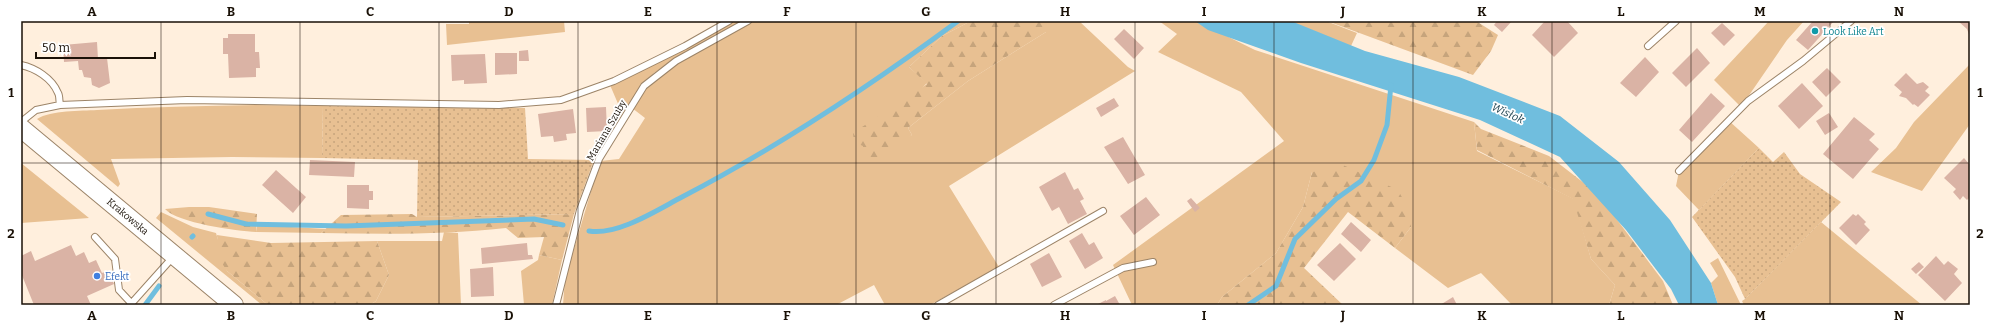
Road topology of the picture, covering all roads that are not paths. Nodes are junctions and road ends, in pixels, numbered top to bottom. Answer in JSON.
{"nodes":[{"id":1,"x":729,"y":21,"type":"edge"},
{"id":2,"x":748,"y":21,"type":"edge"},
{"id":3,"x":1676,"y":21,"type":"edge"},
{"id":4,"x":1851,"y":21,"type":"edge"},
{"id":5,"x":1648,"y":46,"type":"dead end"},
{"id":6,"x":21,"y":65,"type":"edge"},
{"id":7,"x":60,"y":105,"type":"junction"},
{"id":8,"x":21,"y":122,"type":"edge"},
{"id":9,"x":21,"y":128,"type":"edge"},
{"id":10,"x":1679,"y":171,"type":"dead end"},
{"id":11,"x":1103,"y":211,"type":"dead end"},
{"id":12,"x":95,"y":237,"type":"dead end"},
{"id":13,"x":173,"y":256,"type":"junction"},
{"id":14,"x":1153,"y":262,"type":"dead end"},
{"id":15,"x":131,"y":304,"type":"edge"},
{"id":16,"x":234,"y":305,"type":"edge"},
{"id":17,"x":556,"y":305,"type":"edge"},
{"id":18,"x":938,"y":305,"type":"edge"},
{"id":19,"x":1054,"y":305,"type":"edge"}],
"edges":[{"from":1,"to":7,"type":"lane"},
{"from":2,"to":17,"type":"lane","name":"Mariana Szuby"},
{"from":3,"to":5,"type":"lane"},
{"from":4,"to":10,"type":"lane"},
{"from":6,"to":7,"type":"lane"},
{"from":7,"to":8,"type":"lane"},
{"from":9,"to":13,"type":"main road","name":"Krakowska"},
{"from":11,"to":18,"type":"lane"},
{"from":12,"to":15,"type":"lane"},
{"from":13,"to":15,"type":"lane"},
{"from":13,"to":16,"type":"main road","name":"Krakowska"},
{"from":14,"to":19,"type":"lane"}]}
